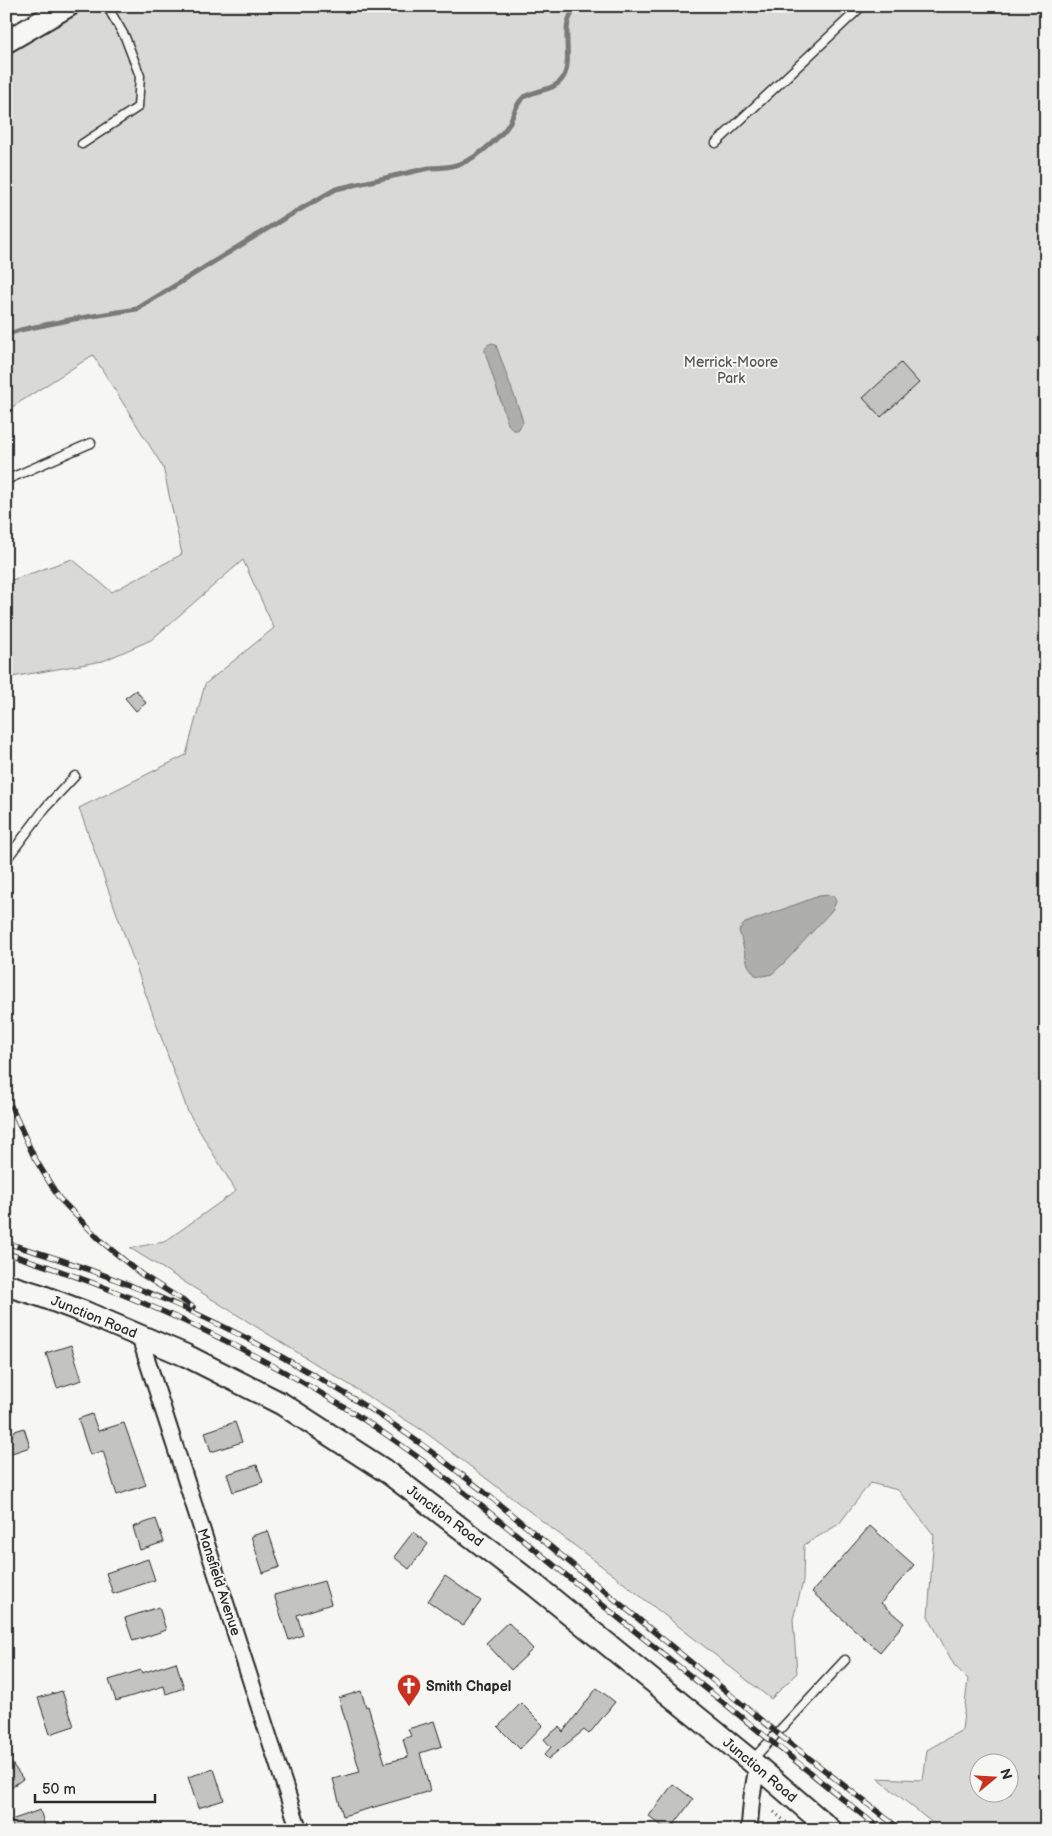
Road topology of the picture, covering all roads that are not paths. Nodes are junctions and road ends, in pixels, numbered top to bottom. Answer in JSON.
{"nodes":[{"id":1,"x":68,"y":6,"type":"edge"},
{"id":2,"x":107,"y":6,"type":"edge"},
{"id":3,"x":862,"y":6,"type":"edge"},
{"id":4,"x":6,"y":42,"type":"edge"},
{"id":5,"x":716,"y":143,"type":"dead end"},
{"id":6,"x":82,"y":144,"type":"dead end"},
{"id":7,"x":91,"y":443,"type":"dead end"},
{"id":8,"x":6,"y":480,"type":"edge"},
{"id":9,"x":75,"y":776,"type":"dead end"},
{"id":10,"x":6,"y":860,"type":"edge"},
{"id":11,"x":6,"y":1285,"type":"edge"},
{"id":12,"x":139,"y":1335,"type":"junction"},
{"id":13,"x":845,"y":1660,"type":"dead end"},
{"id":14,"x":754,"y":1764,"type":"junction"},
{"id":15,"x":299,"y":1830,"type":"edge"},
{"id":16,"x":749,"y":1830,"type":"edge"},
{"id":17,"x":832,"y":1830,"type":"edge"}],
"edges":[{"from":1,"to":4,"type":"street"},
{"from":2,"to":6,"type":"lane"},
{"from":3,"to":5,"type":"lane"},
{"from":7,"to":8,"type":"lane"},
{"from":9,"to":10,"type":"lane"},
{"from":11,"to":12,"type":"street","name":"Junction Road"},
{"from":12,"to":14,"type":"street","name":"Junction Road"},
{"from":12,"to":15,"type":"street","name":"Mansfield Avenue"},
{"from":13,"to":14,"type":"lane"},
{"from":14,"to":16,"type":"street"},
{"from":14,"to":17,"type":"street","name":"Junction Road"}]}
